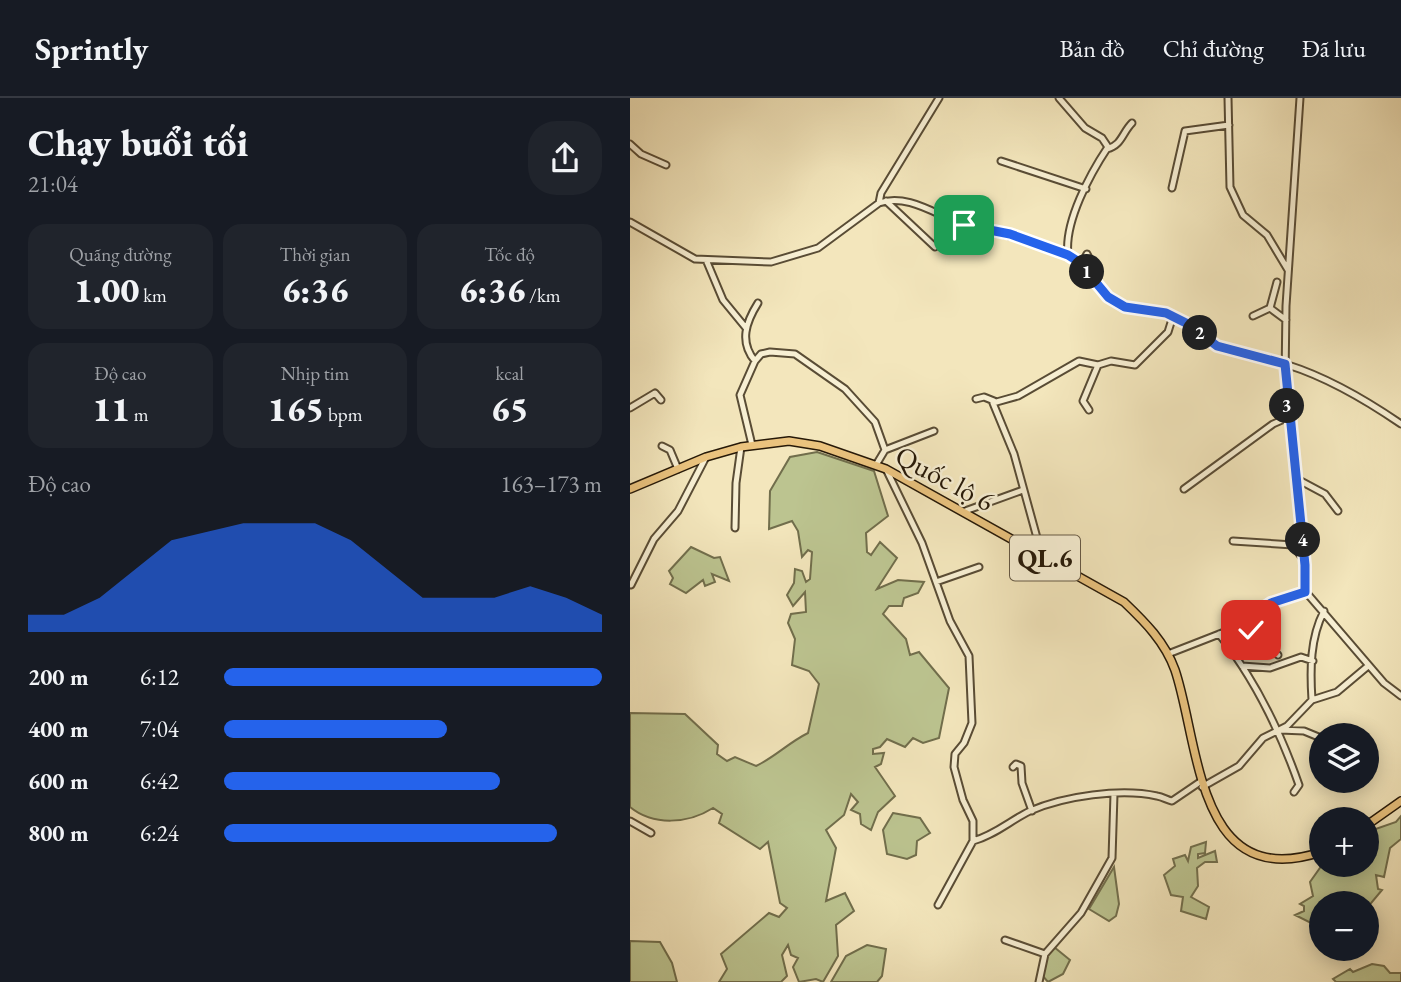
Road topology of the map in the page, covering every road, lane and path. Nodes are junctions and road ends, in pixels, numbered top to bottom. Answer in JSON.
{"nodes":[{"id":1,"x":939,"y":98,"type":"edge"},
{"id":2,"x":1059,"y":98,"type":"edge"},
{"id":3,"x":1228,"y":98,"type":"edge"},
{"id":4,"x":1300,"y":98,"type":"edge"},
{"id":5,"x":1132,"y":123,"type":"dead end"},
{"id":6,"x":1229,"y":125,"type":"junction"},
{"id":7,"x":630,"y":144,"type":"edge"},
{"id":8,"x":1107,"y":149,"type":"junction"},
{"id":9,"x":1001,"y":161,"type":"dead end"},
{"id":10,"x":666,"y":165,"type":"dead end"},
{"id":11,"x":1172,"y":188,"type":"dead end"},
{"id":12,"x":1086,"y":189,"type":"junction"},
{"id":13,"x":882,"y":202,"type":"junction"},
{"id":14,"x":630,"y":222,"type":"edge"},
{"id":15,"x":935,"y":247,"type":"dead end"},
{"id":16,"x":1068,"y":255,"type":"junction"},
{"id":17,"x":707,"y":262,"type":"junction"},
{"id":18,"x":1081,"y":265,"type":"junction"},
{"id":19,"x":1288,"y":270,"type":"junction"},
{"id":20,"x":1095,"y":282,"type":"junction"},
{"id":21,"x":1277,"y":282,"type":"dead end"},
{"id":22,"x":758,"y":303,"type":"dead end"},
{"id":23,"x":1270,"y":308,"type":"junction"},
{"id":24,"x":1172,"y":316,"type":"junction"},
{"id":25,"x":1253,"y":316,"type":"dead end"},
{"id":26,"x":1286,"y":320,"type":"junction"},
{"id":27,"x":746,"y":328,"type":"junction"},
{"id":28,"x":755,"y":361,"type":"junction"},
{"id":29,"x":1285,"y":364,"type":"junction"},
{"id":30,"x":1098,"y":365,"type":"junction"},
{"id":31,"x":976,"y":399,"type":"dead end"},
{"id":32,"x":660,"y":400,"type":"dead end"},
{"id":33,"x":994,"y":401,"type":"junction"},
{"id":34,"x":630,"y":408,"type":"edge"},
{"id":35,"x":1089,"y":410,"type":"dead end"},
{"id":36,"x":1289,"y":417,"type":"junction"},
{"id":37,"x":1401,"y":425,"type":"edge"},
{"id":38,"x":934,"y":431,"type":"dead end"},
{"id":39,"x":752,"y":445,"type":"junction"},
{"id":40,"x":662,"y":446,"type":"dead end"},
{"id":41,"x":741,"y":447,"type":"junction"},
{"id":42,"x":885,"y":450,"type":"junction"},
{"id":43,"x":706,"y":457,"type":"junction"},
{"id":44,"x":876,"y":465,"type":"junction"},
{"id":45,"x":678,"y":469,"type":"junction"},
{"id":46,"x":886,"y":469,"type":"junction"},
{"id":47,"x":1297,"y":479,"type":"junction"},
{"id":48,"x":630,"y":489,"type":"edge"},
{"id":49,"x":1184,"y":489,"type":"dead end"},
{"id":50,"x":1023,"y":490,"type":"junction"},
{"id":51,"x":965,"y":512,"type":"junction"},
{"id":52,"x":1338,"y":512,"type":"dead end"},
{"id":53,"x":735,"y":528,"type":"dead end"},
{"id":54,"x":1233,"y":541,"type":"dead end"},
{"id":55,"x":1042,"y":556,"type":"junction"},
{"id":56,"x":1305,"y":565,"type":"junction"},
{"id":57,"x":979,"y":567,"type":"dead end"},
{"id":58,"x":936,"y":582,"type":"junction"},
{"id":59,"x":631,"y":585,"type":"edge"},
{"id":60,"x":1305,"y":592,"type":"junction"},
{"id":61,"x":1324,"y":611,"type":"junction"},
{"id":62,"x":1243,"y":621,"type":"junction"},
{"id":63,"x":1219,"y":634,"type":"junction"},
{"id":64,"x":1168,"y":654,"type":"junction"},
{"id":65,"x":1278,"y":655,"type":"dead end"},
{"id":66,"x":1313,"y":661,"type":"junction"},
{"id":67,"x":1242,"y":666,"type":"junction"},
{"id":68,"x":1368,"y":666,"type":"junction"},
{"id":69,"x":1401,"y":696,"type":"edge"},
{"id":70,"x":1312,"y":700,"type":"junction"},
{"id":71,"x":1280,"y":730,"type":"junction"},
{"id":72,"x":1309,"y":733,"type":"edge"},
{"id":73,"x":1013,"y":767,"type":"dead end"},
{"id":74,"x":1201,"y":784,"type":"junction"},
{"id":75,"x":1294,"y":792,"type":"dead end"},
{"id":76,"x":1114,"y":794,"type":"junction"},
{"id":77,"x":1401,"y":801,"type":"edge"},
{"id":78,"x":1032,"y":811,"type":"junction"},
{"id":79,"x":1379,"y":817,"type":"edge"},
{"id":80,"x":630,"y":821,"type":"edge"},
{"id":81,"x":651,"y":833,"type":"dead end"},
{"id":82,"x":974,"y":841,"type":"junction"},
{"id":83,"x":1309,"y":854,"type":"edge"},
{"id":84,"x":939,"y":905,"type":"dead end"},
{"id":85,"x":1005,"y":940,"type":"dead end"},
{"id":86,"x":1045,"y":954,"type":"junction"},
{"id":87,"x":1039,"y":982,"type":"edge"}],
"edges":[{"from":1,"to":13,"type":"street"},
{"from":2,"to":8,"type":"street"},
{"from":3,"to":6,"type":"street"},
{"from":4,"to":19,"type":"street"},
{"from":5,"to":8,"type":"street"},
{"from":6,"to":11,"type":"street"},
{"from":6,"to":19,"type":"street"},
{"from":7,"to":10,"type":"street"},
{"from":8,"to":12,"type":"street"},
{"from":9,"to":12,"type":"street"},
{"from":12,"to":16,"type":"street"},
{"from":13,"to":15,"type":"street"},
{"from":13,"to":16,"type":"street"},
{"from":13,"to":17,"type":"street"},
{"from":14,"to":17,"type":"street"},
{"from":16,"to":18,"type":"street"},
{"from":17,"to":27,"type":"street"},
{"from":18,"to":20,"type":"street"},
{"from":18,"to":20,"type":"street"},
{"from":19,"to":26,"type":"street"},
{"from":20,"to":24,"type":"street"},
{"from":21,"to":23,"type":"street"},
{"from":22,"to":27,"type":"street"},
{"from":23,"to":25,"type":"street"},
{"from":23,"to":26,"type":"street"},
{"from":24,"to":29,"type":"street"},
{"from":24,"to":30,"type":"street"},
{"from":26,"to":29,"type":"street"},
{"from":27,"to":28,"type":"street"},
{"from":28,"to":39,"type":"street"},
{"from":28,"to":42,"type":"street"},
{"from":29,"to":36,"type":"street"},
{"from":29,"to":37,"type":"street"},
{"from":30,"to":33,"type":"street"},
{"from":30,"to":35,"type":"street"},
{"from":31,"to":33,"type":"street"},
{"from":32,"to":34,"type":"street"},
{"from":33,"to":50,"type":"street"},
{"from":36,"to":47,"type":"street"},
{"from":36,"to":49,"type":"street"},
{"from":38,"to":42,"type":"street"},
{"from":39,"to":41,"type":"highway","name":"Quốc lộ 6","number":"QL.6"},
{"from":39,"to":44,"type":"highway","name":"Quốc lộ 6","number":"QL.6"},
{"from":40,"to":45,"type":"street"},
{"from":41,"to":43,"type":"highway","name":"Quốc lộ 6","number":"QL.6"},
{"from":41,"to":53,"type":"street"},
{"from":42,"to":44,"type":"street"},
{"from":43,"to":45,"type":"highway","name":"Quốc lộ 6","number":"QL.6"},
{"from":43,"to":59,"type":"street"},
{"from":44,"to":46,"type":"highway","name":"Quốc lộ 6","number":"QL.6"},
{"from":45,"to":48,"type":"highway","name":"Quốc lộ 6","number":"QL.6"},
{"from":46,"to":51,"type":"highway","name":"Quốc lộ 6","number":"QL.6"},
{"from":46,"to":58,"type":"street"},
{"from":47,"to":52,"type":"street"},
{"from":47,"to":56,"type":"street"},
{"from":50,"to":51,"type":"street"},
{"from":50,"to":55,"type":"street"},
{"from":51,"to":55,"type":"highway","name":"Quốc lộ 6","number":"QL.6"},
{"from":54,"to":56,"type":"street"},
{"from":55,"to":64,"type":"highway","name":"Quốc lộ 6","number":"QL.6"},
{"from":56,"to":60,"type":"street"},
{"from":57,"to":58,"type":"street"},
{"from":58,"to":82,"type":"street"},
{"from":60,"to":61,"type":"street"},
{"from":60,"to":62,"type":"street"},
{"from":61,"to":66,"type":"street"},
{"from":61,"to":68,"type":"street"},
{"from":62,"to":63,"type":"street"},
{"from":62,"to":65,"type":"street"},
{"from":63,"to":64,"type":"street"},
{"from":63,"to":67,"type":"street"},
{"from":64,"to":74,"type":"highway","name":"Quốc lộ 6","number":"QL.6"},
{"from":66,"to":67,"type":"street"},
{"from":66,"to":70,"type":"street"},
{"from":67,"to":71,"type":"street"},
{"from":68,"to":69,"type":"street"},
{"from":68,"to":70,"type":"street"},
{"from":70,"to":71,"type":"street"},
{"from":71,"to":72,"type":"street"},
{"from":71,"to":74,"type":"street"},
{"from":71,"to":75,"type":"street"},
{"from":73,"to":78,"type":"street"},
{"from":74,"to":76,"type":"street"},
{"from":74,"to":83,"type":"highway","name":"Quốc lộ 6","number":"QL.6"},
{"from":76,"to":78,"type":"street"},
{"from":76,"to":86,"type":"street"},
{"from":77,"to":79,"type":"highway"},
{"from":78,"to":82,"type":"street"},
{"from":80,"to":81,"type":"street"},
{"from":82,"to":84,"type":"street"},
{"from":85,"to":86,"type":"street"},
{"from":86,"to":87,"type":"street"}]}
